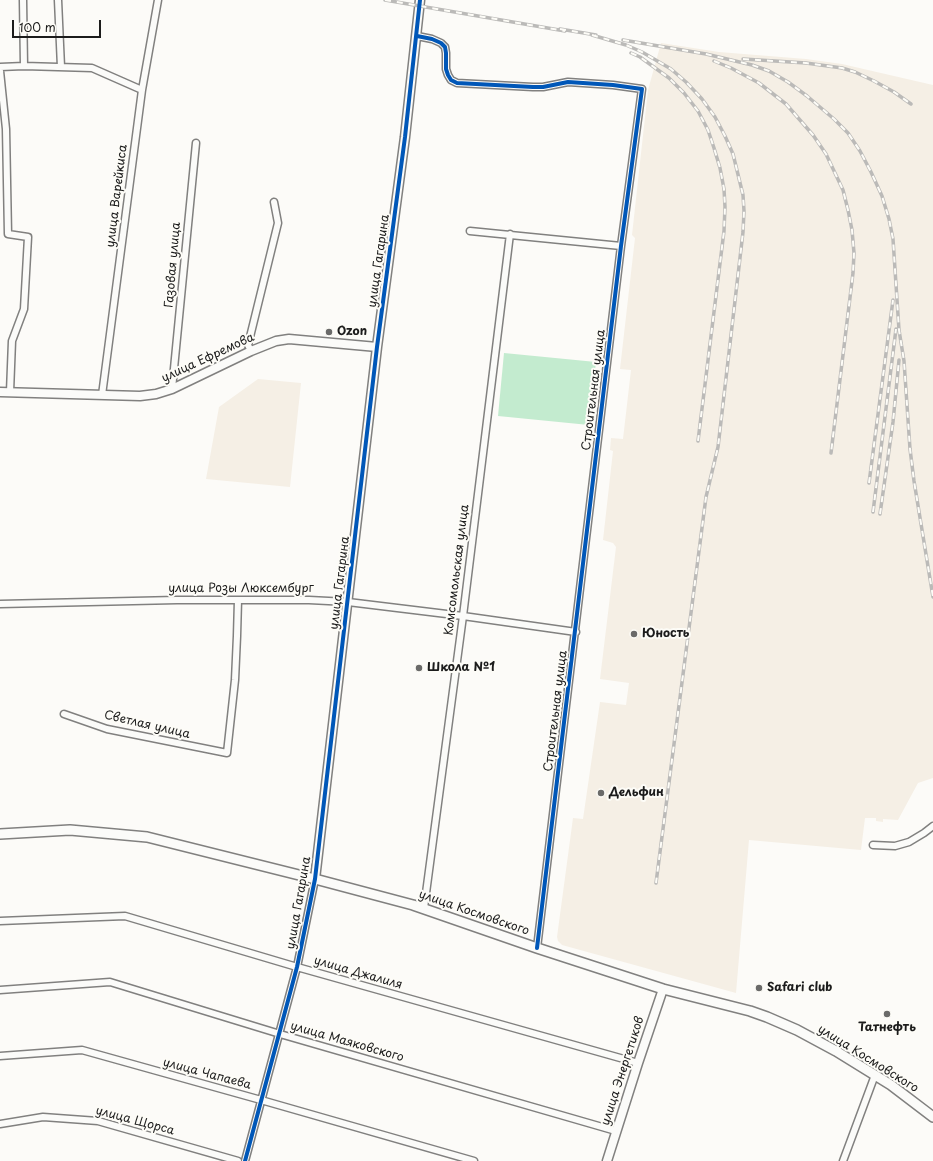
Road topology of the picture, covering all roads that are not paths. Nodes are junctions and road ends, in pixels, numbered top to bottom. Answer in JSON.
{"nodes":[{"id":1,"x":23,"y":0,"type":"edge"},
{"id":2,"x":58,"y":0,"type":"edge"},
{"id":3,"x":158,"y":0,"type":"edge"},
{"id":4,"x":420,"y":0,"type":"edge"},
{"id":5,"x":417,"y":36,"type":"junction"},
{"id":6,"x":24,"y":66,"type":"junction"},
{"id":7,"x":0,"y":67,"type":"edge"},
{"id":8,"x":61,"y":67,"type":"junction"},
{"id":9,"x":0,"y":71,"type":"edge"},
{"id":10,"x":142,"y":90,"type":"junction"},
{"id":11,"x":196,"y":143,"type":"dead end"},
{"id":12,"x":274,"y":202,"type":"dead end"},
{"id":13,"x":470,"y":231,"type":"dead end"},
{"id":14,"x":510,"y":234,"type":"junction"},
{"id":15,"x":621,"y":246,"type":"junction"},
{"id":16,"x":377,"y":347,"type":"junction"},
{"id":17,"x":251,"y":351,"type":"junction"},
{"id":18,"x":172,"y":389,"type":"junction"},
{"id":19,"x":0,"y":392,"type":"edge"},
{"id":20,"x":10,"y":392,"type":"junction"},
{"id":21,"x":102,"y":395,"type":"junction"},
{"id":22,"x":238,"y":600,"type":"junction"},
{"id":23,"x":348,"y":602,"type":"junction"},
{"id":24,"x":0,"y":604,"type":"edge"},
{"id":25,"x":463,"y":616,"type":"junction"},
{"id":26,"x":576,"y":632,"type":"junction"},
{"id":27,"x":64,"y":714,"type":"dead end"},
{"id":28,"x":933,"y":826,"type":"edge"},
{"id":29,"x":0,"y":834,"type":"edge"},
{"id":30,"x":873,"y":845,"type":"dead end"},
{"id":31,"x":315,"y":879,"type":"junction"},
{"id":32,"x":424,"y":908,"type":"junction"},
{"id":33,"x":0,"y":921,"type":"edge"},
{"id":34,"x":537,"y":948,"type":"junction"},
{"id":35,"x":298,"y":968,"type":"junction"},
{"id":36,"x":663,"y":989,"type":"junction"},
{"id":37,"x":0,"y":990,"type":"edge"},
{"id":38,"x":280,"y":1034,"type":"junction"},
{"id":39,"x":0,"y":1056,"type":"edge"},
{"id":40,"x":638,"y":1063,"type":"junction"},
{"id":41,"x":875,"y":1076,"type":"junction"},
{"id":42,"x":261,"y":1100,"type":"junction"},
{"id":43,"x":933,"y":1117,"type":"edge"},
{"id":44,"x":0,"y":1124,"type":"edge"},
{"id":45,"x":616,"y":1131,"type":"junction"},
{"id":46,"x":238,"y":1161,"type":"edge"},
{"id":47,"x":245,"y":1161,"type":"edge"},
{"id":48,"x":474,"y":1161,"type":"edge"},
{"id":49,"x":607,"y":1161,"type":"edge"},
{"id":50,"x":843,"y":1161,"type":"edge"}],
"edges":[{"from":1,"to":6,"type":"street"},
{"from":2,"to":8,"type":"street"},
{"from":3,"to":10,"type":"street","name":"улица Варейкиса"},
{"from":4,"to":5,"type":"street","name":"улица Гагарина"},
{"from":5,"to":15,"type":"street","name":"Строительная улица"},
{"from":5,"to":16,"type":"street","name":"улица Гагарина"},
{"from":6,"to":7,"type":"street"},
{"from":6,"to":8,"type":"street"},
{"from":8,"to":10,"type":"street"},
{"from":9,"to":20,"type":"street"},
{"from":10,"to":21,"type":"street","name":"улица Варейкиса"},
{"from":11,"to":18,"type":"street","name":"Газовая улица"},
{"from":12,"to":17,"type":"street"},
{"from":13,"to":14,"type":"street"},
{"from":14,"to":15,"type":"street"},
{"from":14,"to":25,"type":"street","name":"Комсомольская улица"},
{"from":15,"to":26,"type":"street","name":"Строительная улица"},
{"from":16,"to":17,"type":"street","name":"улица Ефремова"},
{"from":16,"to":23,"type":"street","name":"улица Гагарина"},
{"from":17,"to":18,"type":"street","name":"улица Ефремова"},
{"from":18,"to":21,"type":"street","name":"улица Ефремова"},
{"from":19,"to":20,"type":"street","name":"улица Ефремова"},
{"from":20,"to":21,"type":"street","name":"улица Ефремова"},
{"from":22,"to":23,"type":"street","name":"улица Розы Люксембург"},
{"from":22,"to":24,"type":"street","name":"улица Розы Люксембург"},
{"from":22,"to":27,"type":"street","name":"Светлая улица"},
{"from":23,"to":25,"type":"street","name":"улица Розы Люксембург"},
{"from":23,"to":31,"type":"street","name":"улица Гагарина"},
{"from":25,"to":26,"type":"street","name":"улица Розы Люксембург"},
{"from":25,"to":32,"type":"street","name":"Комсомольская улица"},
{"from":26,"to":34,"type":"street","name":"Строительная улица"},
{"from":28,"to":30,"type":"street"},
{"from":29,"to":31,"type":"main road","name":"улица Космовского"},
{"from":31,"to":32,"type":"main road","name":"улица Космовского"},
{"from":31,"to":35,"type":"street","name":"улица Гагарина"},
{"from":32,"to":34,"type":"main road","name":"улица Космовского"},
{"from":33,"to":35,"type":"street","name":"улица Джалиля"},
{"from":34,"to":36,"type":"main road","name":"улица Космовского"},
{"from":35,"to":38,"type":"street","name":"улица Гагарина"},
{"from":35,"to":40,"type":"street","name":"улица Джалиля"},
{"from":36,"to":40,"type":"street","name":"улица Энергетиков"},
{"from":36,"to":41,"type":"main road","name":"улица Космовского"},
{"from":37,"to":38,"type":"street","name":"улица Маяковского"},
{"from":38,"to":42,"type":"street","name":"улица Гагарина"},
{"from":38,"to":45,"type":"street","name":"улица Маяковского"},
{"from":39,"to":42,"type":"street","name":"улица Чапаева"},
{"from":40,"to":45,"type":"street","name":"улица Энергетиков"},
{"from":41,"to":43,"type":"main road","name":"улица Космовского"},
{"from":41,"to":50,"type":"street"},
{"from":42,"to":47,"type":"street","name":"улица Гагарина"},
{"from":42,"to":48,"type":"street","name":"улица Чапаева"},
{"from":44,"to":46,"type":"street","name":"улица Щорса"},
{"from":45,"to":49,"type":"street","name":"улица Энергетиков"}]}
